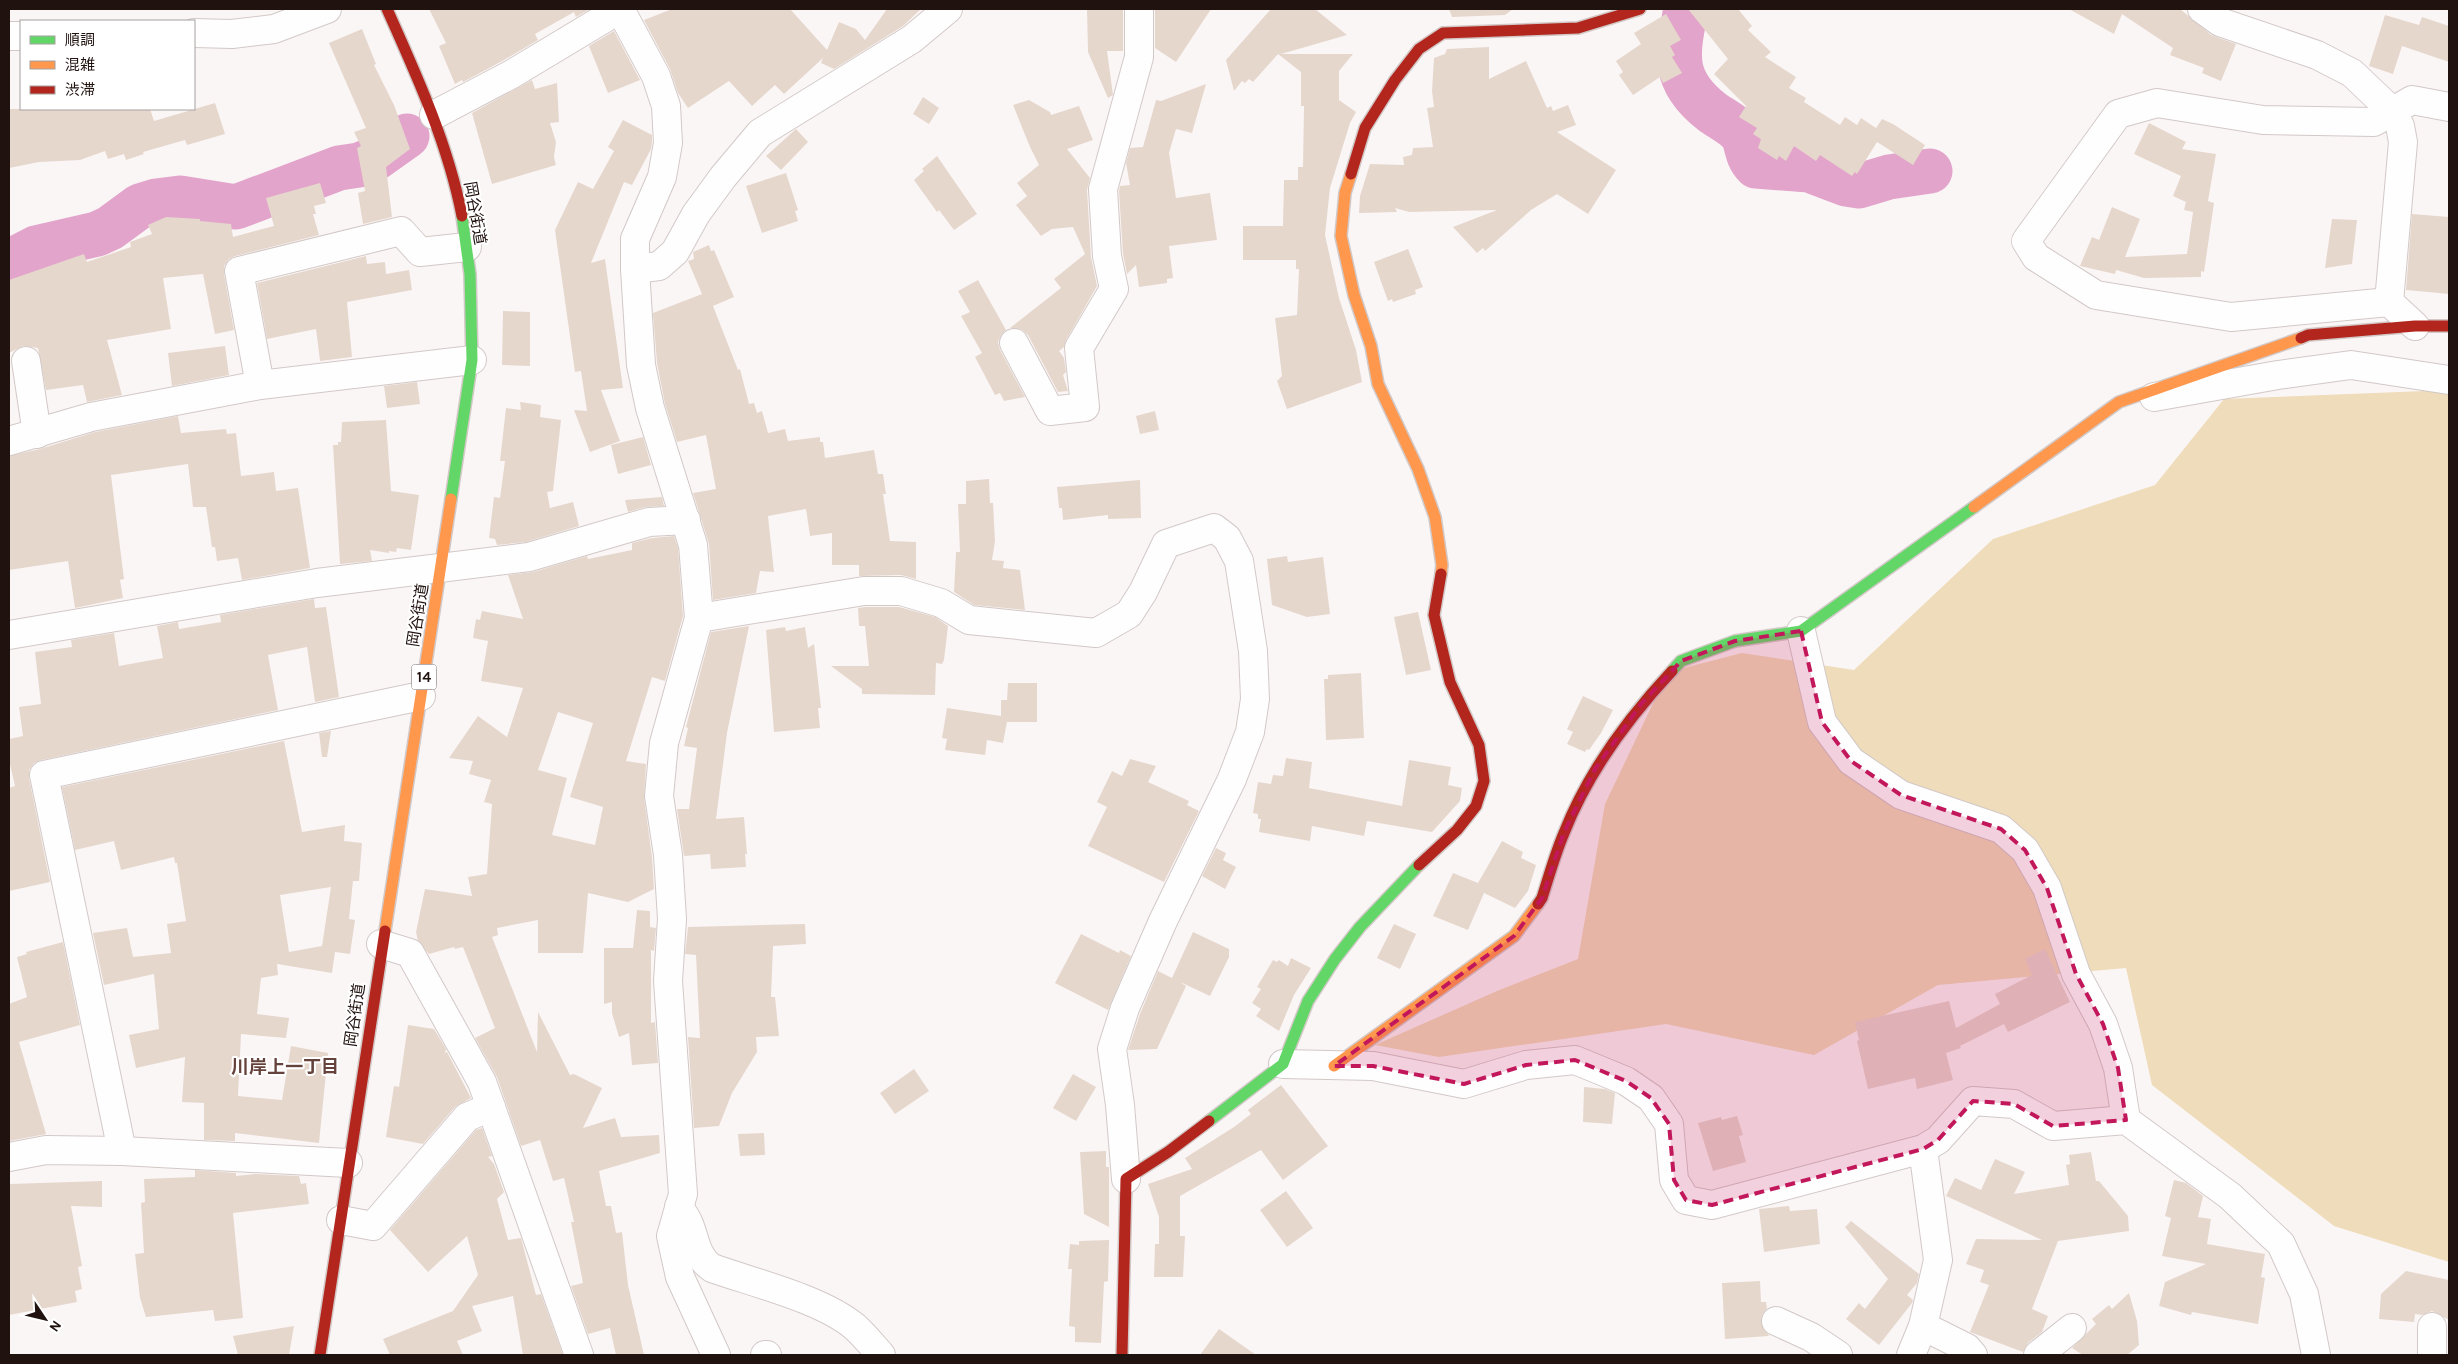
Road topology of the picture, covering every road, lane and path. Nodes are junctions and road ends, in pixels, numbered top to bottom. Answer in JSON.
{"nodes":[{"id":1,"x":327,"y":9,"type":"edge"},
{"id":2,"x":387,"y":9,"type":"edge"},
{"id":3,"x":620,"y":9,"type":"edge"},
{"id":4,"x":948,"y":9,"type":"edge"},
{"id":5,"x":1139,"y":9,"type":"edge"},
{"id":6,"x":1640,"y":9,"type":"edge"},
{"id":7,"x":2202,"y":9,"type":"edge"},
{"id":8,"x":1591,"y":15,"type":"edge"},
{"id":9,"x":195,"y":33,"type":"edge"},
{"id":10,"x":2449,"y":107,"type":"edge"},
{"id":11,"x":2392,"y":111,"type":"junction"},
{"id":12,"x":434,"y":115,"type":"junction"},
{"id":13,"x":467,"y":246,"type":"junction"},
{"id":14,"x":635,"y":269,"type":"junction"},
{"id":15,"x":2389,"y":302,"type":"junction"},
{"id":16,"x":2415,"y":326,"type":"junction"},
{"id":17,"x":2449,"y":326,"type":"edge"},
{"id":18,"x":1014,"y":343,"type":"dead end"},
{"id":19,"x":472,"y":360,"type":"junction"},
{"id":20,"x":26,"y":361,"type":"dead end"},
{"id":21,"x":2449,"y":380,"type":"edge"},
{"id":22,"x":260,"y":385,"type":"junction"},
{"id":23,"x":2119,"y":402,"type":"junction"},
{"id":24,"x":37,"y":434,"type":"junction"},
{"id":25,"x":9,"y":441,"type":"edge"},
{"id":26,"x":686,"y":520,"type":"junction"},
{"id":27,"x":440,"y":567,"type":"junction"},
{"id":28,"x":699,"y":618,"type":"junction"},
{"id":29,"x":1801,"y":631,"type":"junction"},
{"id":30,"x":9,"y":636,"type":"edge"},
{"id":31,"x":421,"y":696,"type":"junction"},
{"id":32,"x":381,"y":944,"type":"junction"},
{"id":33,"x":1283,"y":1064,"type":"junction"},
{"id":34,"x":1334,"y":1066,"type":"junction"},
{"id":35,"x":491,"y":1107,"type":"junction"},
{"id":36,"x":2126,"y":1120,"type":"junction"},
{"id":37,"x":1924,"y":1149,"type":"junction"},
{"id":38,"x":122,"y":1151,"type":"junction"},
{"id":39,"x":9,"y":1156,"type":"edge"},
{"id":40,"x":348,"y":1163,"type":"junction"},
{"id":41,"x":1126,"y":1180,"type":"junction"},
{"id":42,"x":679,"y":1207,"type":"junction"},
{"id":43,"x":341,"y":1220,"type":"junction"},
{"id":44,"x":1776,"y":1321,"type":"dead end"},
{"id":45,"x":1923,"y":1326,"type":"junction"},
{"id":46,"x":2072,"y":1328,"type":"dead end"},
{"id":47,"x":320,"y":1355,"type":"edge"},
{"id":48,"x":579,"y":1355,"type":"edge"},
{"id":49,"x":716,"y":1355,"type":"edge"},
{"id":50,"x":881,"y":1355,"type":"edge"},
{"id":51,"x":1122,"y":1355,"type":"edge"},
{"id":52,"x":1838,"y":1355,"type":"edge"},
{"id":53,"x":1911,"y":1355,"type":"edge"},
{"id":54,"x":1973,"y":1355,"type":"edge"},
{"id":55,"x":2038,"y":1355,"type":"edge"},
{"id":56,"x":2316,"y":1355,"type":"edge"}],
"edges":[{"from":1,"to":9,"type":"street"},
{"from":2,"to":12,"type":"street","name":"岡谷街道","number":"14"},
{"from":3,"to":12,"type":"street"},
{"from":3,"to":14,"type":"street"},
{"from":4,"to":14,"type":"street"},
{"from":5,"to":18,"type":"street"},
{"from":6,"to":8,"type":"street"},
{"from":7,"to":11,"type":"street"},
{"from":8,"to":33,"type":"street"},
{"from":10,"to":11,"type":"street"},
{"from":11,"to":15,"type":"street"},
{"from":11,"to":15,"type":"street"},
{"from":12,"to":13,"type":"street","name":"岡谷街道","number":"14"},
{"from":13,"to":19,"type":"street","name":"岡谷街道","number":"14"},
{"from":13,"to":22,"type":"street"},
{"from":14,"to":26,"type":"street"},
{"from":15,"to":16,"type":"street"},
{"from":16,"to":17,"type":"street"},
{"from":16,"to":23,"type":"street"},
{"from":19,"to":22,"type":"street"},
{"from":19,"to":27,"type":"street","name":"岡谷街道","number":"14"},
{"from":20,"to":24,"type":"street"},
{"from":21,"to":23,"type":"street"},
{"from":22,"to":24,"type":"street"},
{"from":23,"to":29,"type":"street"},
{"from":24,"to":25,"type":"street"},
{"from":26,"to":27,"type":"street"},
{"from":26,"to":28,"type":"street"},
{"from":27,"to":30,"type":"street"},
{"from":27,"to":31,"type":"street","name":"岡谷街道","number":"14"},
{"from":28,"to":41,"type":"street"},
{"from":28,"to":42,"type":"street"},
{"from":29,"to":34,"type":"street"},
{"from":29,"to":36,"type":"street"},
{"from":31,"to":32,"type":"street","name":"岡谷街道","number":"14"},
{"from":31,"to":38,"type":"street"},
{"from":32,"to":35,"type":"street"},
{"from":32,"to":40,"type":"street","name":"岡谷街道","number":"14"},
{"from":33,"to":34,"type":"street"},
{"from":33,"to":41,"type":"street"},
{"from":34,"to":37,"type":"street"},
{"from":35,"to":43,"type":"street"},
{"from":35,"to":48,"type":"street"},
{"from":36,"to":37,"type":"street"},
{"from":36,"to":56,"type":"street"},
{"from":37,"to":45,"type":"street"},
{"from":38,"to":39,"type":"street"},
{"from":38,"to":40,"type":"street"},
{"from":40,"to":43,"type":"street","name":"岡谷街道","number":"14"},
{"from":41,"to":51,"type":"street"},
{"from":42,"to":49,"type":"street"},
{"from":42,"to":50,"type":"street"},
{"from":43,"to":47,"type":"street","name":"岡谷街道","number":"14"},
{"from":44,"to":52,"type":"street"},
{"from":45,"to":53,"type":"street"},
{"from":45,"to":54,"type":"street"},
{"from":46,"to":55,"type":"street"}]}
